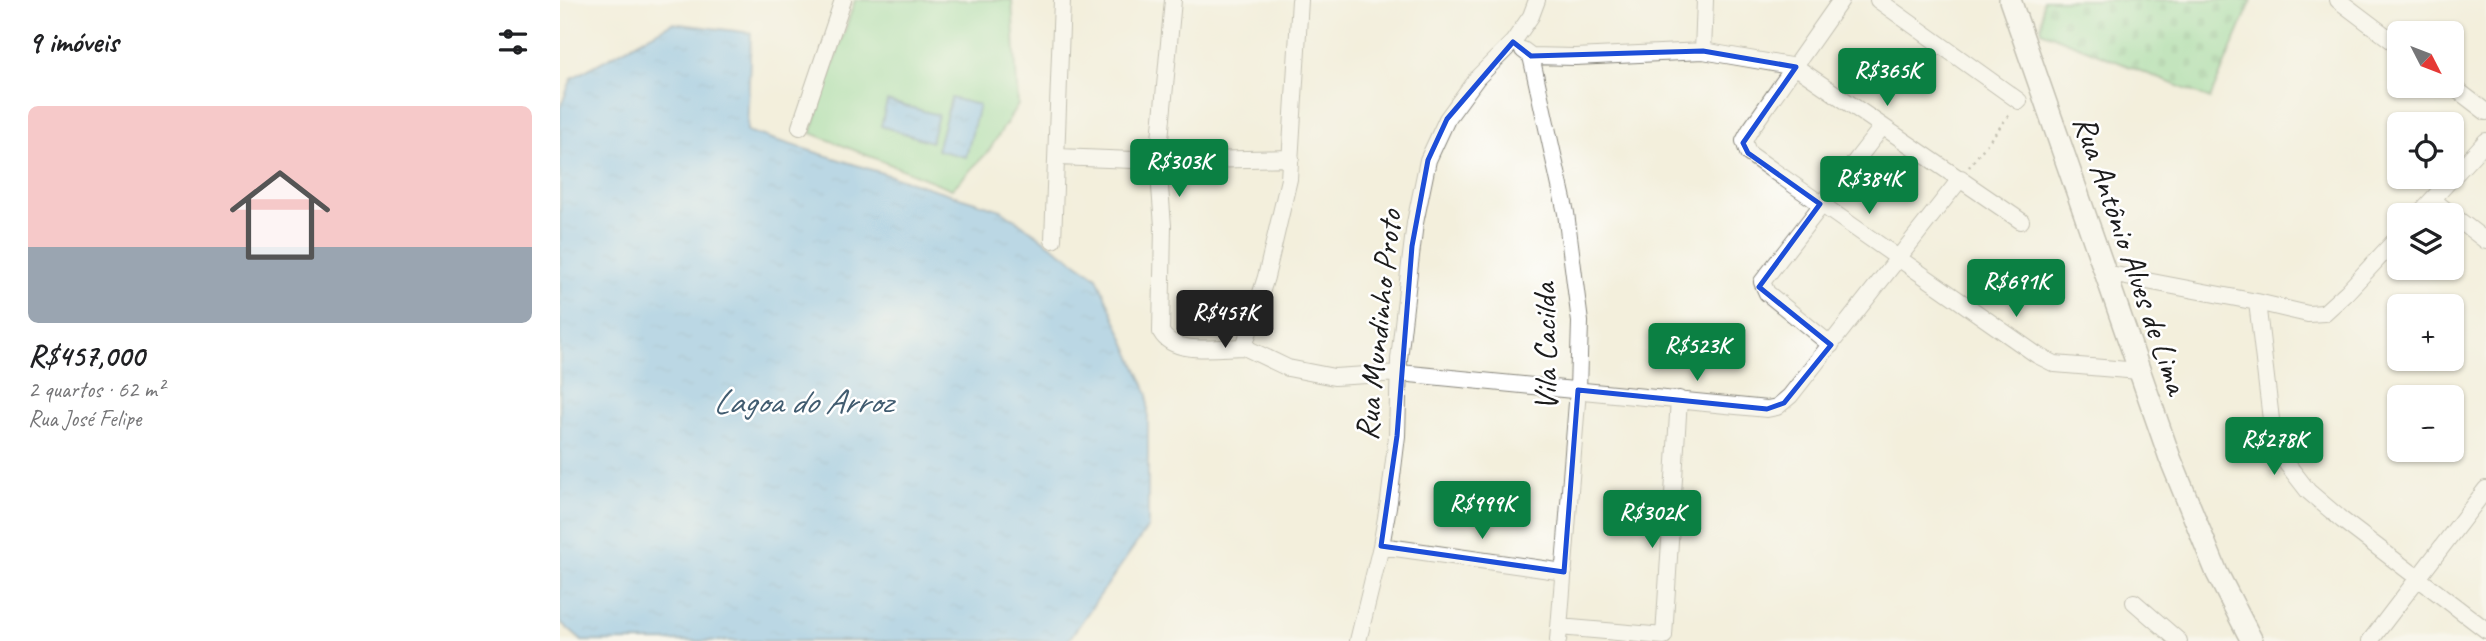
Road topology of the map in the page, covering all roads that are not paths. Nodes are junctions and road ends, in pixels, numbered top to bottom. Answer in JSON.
{"nodes":[{"id":1,"x":844,"y":0,"type":"edge"},
{"id":2,"x":1062,"y":0,"type":"edge"},
{"id":3,"x":1173,"y":0,"type":"edge"},
{"id":4,"x":1300,"y":0,"type":"edge"},
{"id":5,"x":1537,"y":0,"type":"edge"},
{"id":6,"x":1705,"y":0,"type":"edge"},
{"id":7,"x":1841,"y":0,"type":"edge"},
{"id":8,"x":1878,"y":0,"type":"edge"},
{"id":9,"x":2010,"y":0,"type":"edge"},
{"id":10,"x":2338,"y":0,"type":"edge"},
{"id":11,"x":2387,"y":37,"type":"edge"},
{"id":12,"x":1513,"y":42,"type":"junction"},
{"id":13,"x":1703,"y":51,"type":"junction"},
{"id":14,"x":1531,"y":56,"type":"junction"},
{"id":15,"x":1796,"y":67,"type":"junction"},
{"id":16,"x":2464,"y":95,"type":"edge"},
{"id":17,"x":2019,"y":101,"type":"road end"},
{"id":18,"x":2485,"y":110,"type":"edge"},
{"id":19,"x":800,"y":127,"type":"dead end"},
{"id":20,"x":1882,"y":127,"type":"junction"},
{"id":21,"x":2486,"y":141,"type":"edge"},
{"id":22,"x":1058,"y":157,"type":"junction"},
{"id":23,"x":1290,"y":158,"type":"junction"},
{"id":24,"x":1158,"y":161,"type":"junction"},
{"id":25,"x":1961,"y":178,"type":"junction"},
{"id":26,"x":2433,"y":200,"type":"junction"},
{"id":27,"x":2430,"y":203,"type":"edge"},
{"id":28,"x":1820,"y":204,"type":"junction"},
{"id":29,"x":2021,"y":220,"type":"dead end"},
{"id":30,"x":1053,"y":240,"type":"dead end"},
{"id":31,"x":2486,"y":241,"type":"edge"},
{"id":32,"x":2387,"y":249,"type":"edge"},
{"id":33,"x":1897,"y":259,"type":"junction"},
{"id":34,"x":2105,"y":273,"type":"junction"},
{"id":35,"x":2257,"y":302,"type":"junction"},
{"id":36,"x":1831,"y":345,"type":"junction"},
{"id":37,"x":1244,"y":347,"type":"junction"},
{"id":38,"x":2139,"y":371,"type":"junction"},
{"id":39,"x":1396,"y":373,"type":"junction"},
{"id":40,"x":1578,"y":390,"type":"junction"},
{"id":41,"x":1679,"y":399,"type":"junction"},
{"id":42,"x":2483,"y":498,"type":"edge"},
{"id":43,"x":1381,"y":546,"type":"junction"},
{"id":44,"x":1564,"y":572,"type":"junction"},
{"id":45,"x":2418,"y":579,"type":"junction"},
{"id":46,"x":2134,"y":602,"type":"dead end"},
{"id":47,"x":2486,"y":630,"type":"edge"},
{"id":48,"x":1558,"y":634,"type":"edge"},
{"id":49,"x":1664,"y":639,"type":"edge"},
{"id":50,"x":1358,"y":641,"type":"edge"},
{"id":51,"x":2179,"y":641,"type":"edge"},
{"id":52,"x":2252,"y":641,"type":"edge"},
{"id":53,"x":2370,"y":641,"type":"edge"}],
"edges":[{"from":1,"to":19,"type":"street"},
{"from":2,"to":22,"type":"street"},
{"from":3,"to":24,"type":"street"},
{"from":4,"to":23,"type":"street"},
{"from":5,"to":12,"type":"street","name":"Rua Mundinho Proto"},
{"from":6,"to":13,"type":"street"},
{"from":7,"to":15,"type":"street"},
{"from":8,"to":17,"type":"street"},
{"from":9,"to":34,"type":"main road","name":"Rua Antônio Alves de Lima"},
{"from":10,"to":11,"type":"street"},
{"from":12,"to":14,"type":"street"},
{"from":12,"to":39,"type":"street","name":"Rua Mundinho Proto"},
{"from":13,"to":14,"type":"street"},
{"from":13,"to":15,"type":"street"},
{"from":14,"to":40,"type":"street","name":"Vila Cacilda"},
{"from":15,"to":20,"type":"street"},
{"from":15,"to":28,"type":"street"},
{"from":16,"to":18,"type":"street"},
{"from":20,"to":25,"type":"street"},
{"from":20,"to":28,"type":"street"},
{"from":21,"to":26,"type":"street"},
{"from":22,"to":24,"type":"street"},
{"from":22,"to":30,"type":"street"},
{"from":23,"to":24,"type":"street"},
{"from":23,"to":37,"type":"street"},
{"from":24,"to":37,"type":"street"},
{"from":25,"to":29,"type":"street"},
{"from":25,"to":33,"type":"street"},
{"from":26,"to":27,"type":"street"},
{"from":26,"to":31,"type":"street"},
{"from":28,"to":33,"type":"street"},
{"from":28,"to":36,"type":"street"},
{"from":32,"to":35,"type":"street"},
{"from":33,"to":36,"type":"street"},
{"from":33,"to":38,"type":"street"},
{"from":34,"to":35,"type":"street"},
{"from":34,"to":38,"type":"main road","name":"Rua Antônio Alves de Lima"},
{"from":35,"to":45,"type":"street"},
{"from":36,"to":41,"type":"street"},
{"from":37,"to":39,"type":"street"},
{"from":38,"to":52,"type":"main road","name":"Rua Antônio Alves de Lima"},
{"from":39,"to":40,"type":"street"},
{"from":39,"to":43,"type":"street","name":"Rua Mundinho Proto"},
{"from":40,"to":41,"type":"street"},
{"from":40,"to":44,"type":"street","name":"Vila Cacilda"},
{"from":41,"to":49,"type":"street"},
{"from":42,"to":45,"type":"street"},
{"from":43,"to":44,"type":"street"},
{"from":43,"to":50,"type":"street","name":"Rua Mundinho Proto"},
{"from":44,"to":48,"type":"street","name":"Vila Cacilda"},
{"from":45,"to":47,"type":"street"},
{"from":45,"to":53,"type":"street"},
{"from":46,"to":51,"type":"street"},
{"from":48,"to":49,"type":"street"}]}
